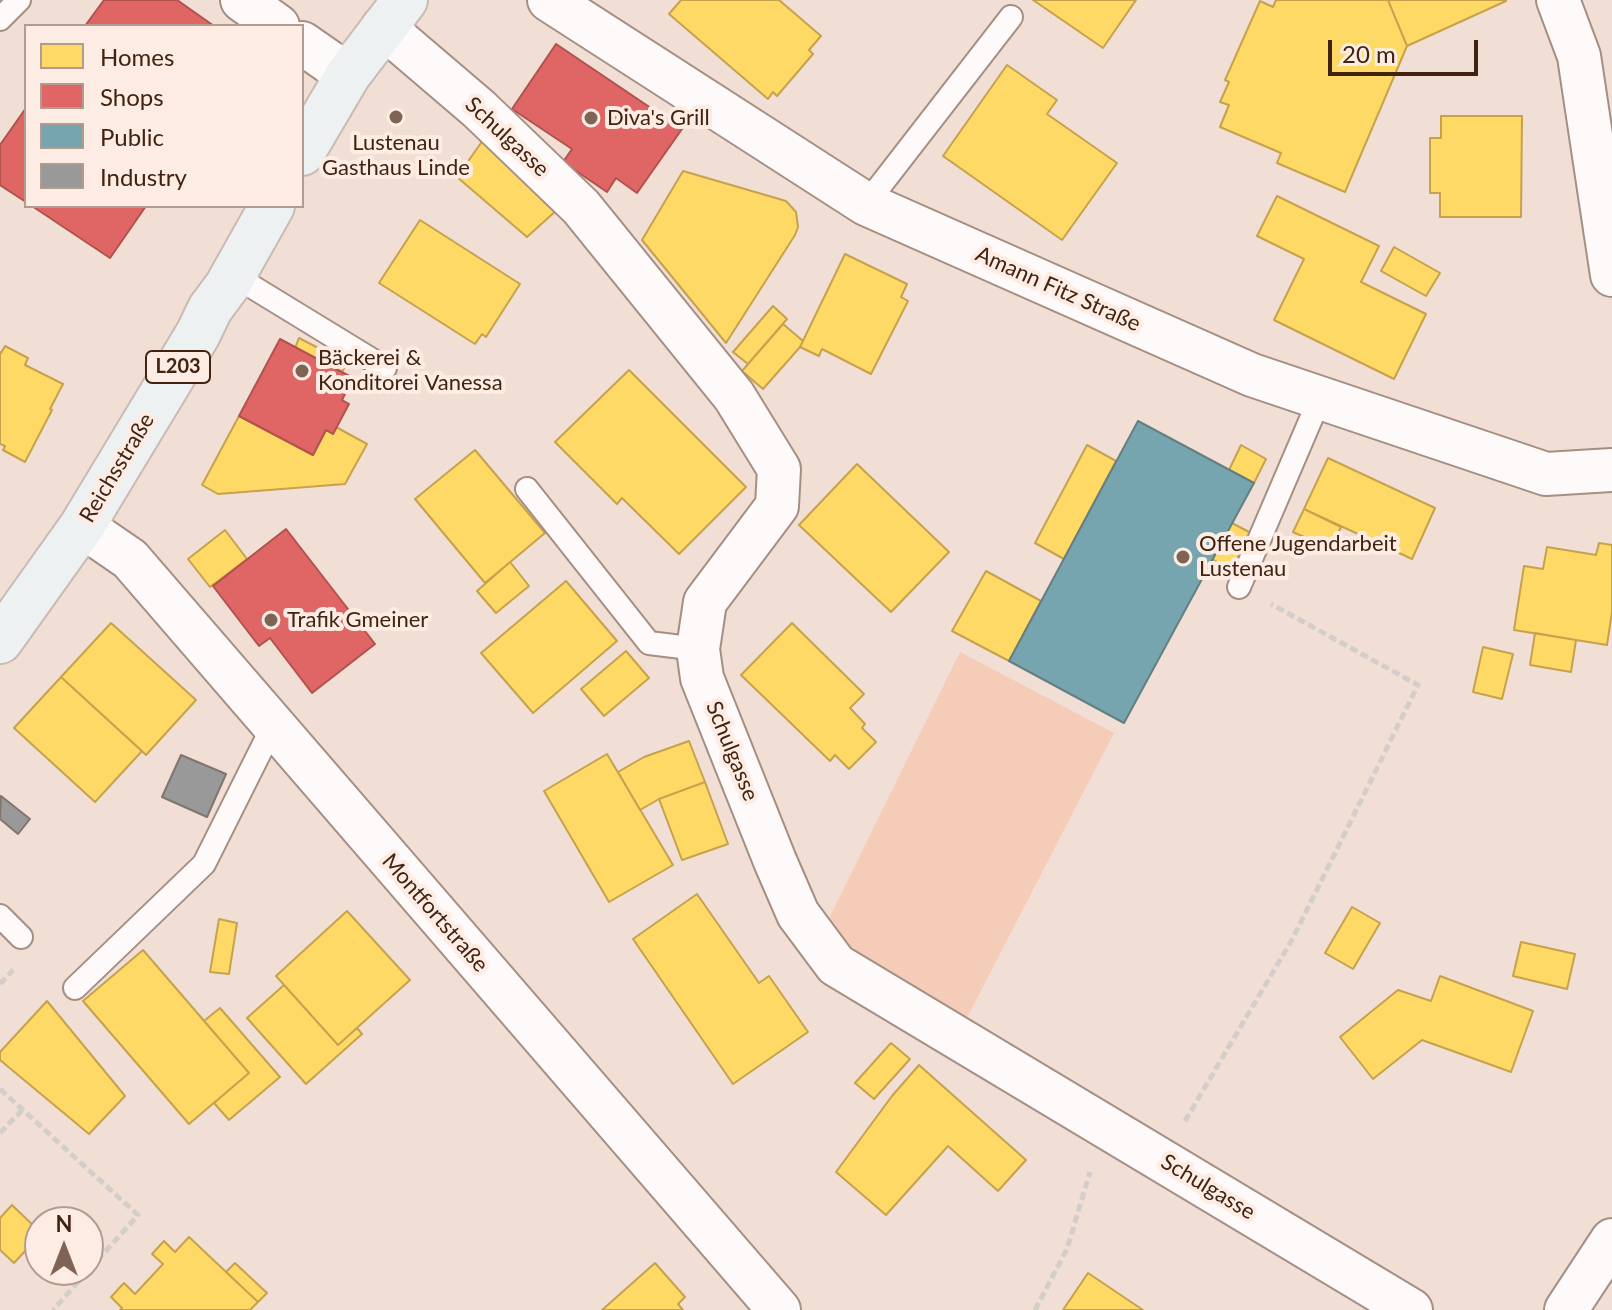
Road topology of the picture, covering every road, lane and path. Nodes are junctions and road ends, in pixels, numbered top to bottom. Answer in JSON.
{"nodes":[{"id":1,"x":19,"y":0,"type":"edge"},
{"id":2,"x":242,"y":0,"type":"edge"},
{"id":3,"x":549,"y":0,"type":"edge"},
{"id":4,"x":1558,"y":0,"type":"edge"},
{"id":5,"x":394,"y":14,"type":"edge"},
{"id":6,"x":1011,"y":17,"type":"dead end"},
{"id":7,"x":0,"y":19,"type":"edge"},
{"id":8,"x":275,"y":24,"type":"edge"},
{"id":9,"x":304,"y":44,"type":"edge"},
{"id":10,"x":348,"y":75,"type":"junction"},
{"id":11,"x":304,"y":150,"type":"edge"},
{"id":12,"x":866,"y":204,"type":"junction"},
{"id":13,"x":271,"y":208,"type":"edge"},
{"id":14,"x":233,"y":275,"type":"junction"},
{"id":15,"x":1612,"y":275,"type":"edge"},
{"id":16,"x":385,"y":368,"type":"dead end"},
{"id":17,"x":1320,"y":398,"type":"junction"},
{"id":18,"x":1612,"y":470,"type":"edge"},
{"id":19,"x":527,"y":489,"type":"dead end"},
{"id":20,"x":82,"y":526,"type":"junction"},
{"id":21,"x":1239,"y":587,"type":"joint"},
{"id":22,"x":0,"y":641,"type":"edge"},
{"id":23,"x":698,"y":649,"type":"junction"},
{"id":24,"x":273,"y":726,"type":"junction"},
{"id":25,"x":0,"y":916,"type":"edge"},
{"id":26,"x":21,"y":937,"type":"dead end"},
{"id":27,"x":75,"y":988,"type":"dead end"},
{"id":28,"x":0,"y":1089,"type":"edge"},
{"id":29,"x":23,"y":1109,"type":"junction"},
{"id":30,"x":1104,"y":1125,"type":"junction"},
{"id":31,"x":0,"y":1133,"type":"edge"},
{"id":32,"x":1162,"y":1160,"type":"junction"},
{"id":33,"x":1612,"y":1240,"type":"edge"},
{"id":34,"x":53,"y":1310,"type":"edge"},
{"id":35,"x":779,"y":1310,"type":"edge"},
{"id":36,"x":1035,"y":1310,"type":"edge"},
{"id":37,"x":1411,"y":1310,"type":"edge"},
{"id":38,"x":1566,"y":1310,"type":"edge"}],
"edges":[{"from":1,"to":7,"type":"lane"},
{"from":2,"to":8,"type":"street"},
{"from":3,"to":12,"type":"street","name":"Amann Fitz Straße"},
{"from":4,"to":15,"type":"street"},
{"from":5,"to":10,"type":"main road"},
{"from":5,"to":23,"type":"street","name":"Schulgasse"},
{"from":6,"to":12,"type":"lane"},
{"from":9,"to":10,"type":"street"},
{"from":10,"to":11,"type":"main road"},
{"from":12,"to":17,"type":"street","name":"Amann Fitz Straße"},
{"from":13,"to":14,"type":"main road","name":"Reichsstraße","number":"L203"},
{"from":14,"to":16,"type":"lane"},
{"from":14,"to":20,"type":"main road","name":"Reichsstraße","number":"L203"},
{"from":17,"to":18,"type":"street","name":"Amann Fitz Straße"},
{"from":17,"to":21,"type":"lane"},
{"from":19,"to":23,"type":"lane"},
{"from":20,"to":22,"type":"main road","name":"Reichsstraße","number":"L203"},
{"from":20,"to":24,"type":"street","name":"Montfortstraße"},
{"from":21,"to":32,"type":"path"},
{"from":23,"to":30,"type":"street","name":"Schulgasse"},
{"from":24,"to":27,"type":"lane"},
{"from":24,"to":35,"type":"street","name":"Montfortstraße"},
{"from":25,"to":26,"type":"lane"},
{"from":28,"to":29,"type":"path"},
{"from":29,"to":31,"type":"path"},
{"from":29,"to":34,"type":"path"},
{"from":30,"to":32,"type":"street","name":"Schulgasse"},
{"from":30,"to":36,"type":"path"},
{"from":32,"to":37,"type":"street","name":"Schulgasse"},
{"from":33,"to":38,"type":"street"}]}
